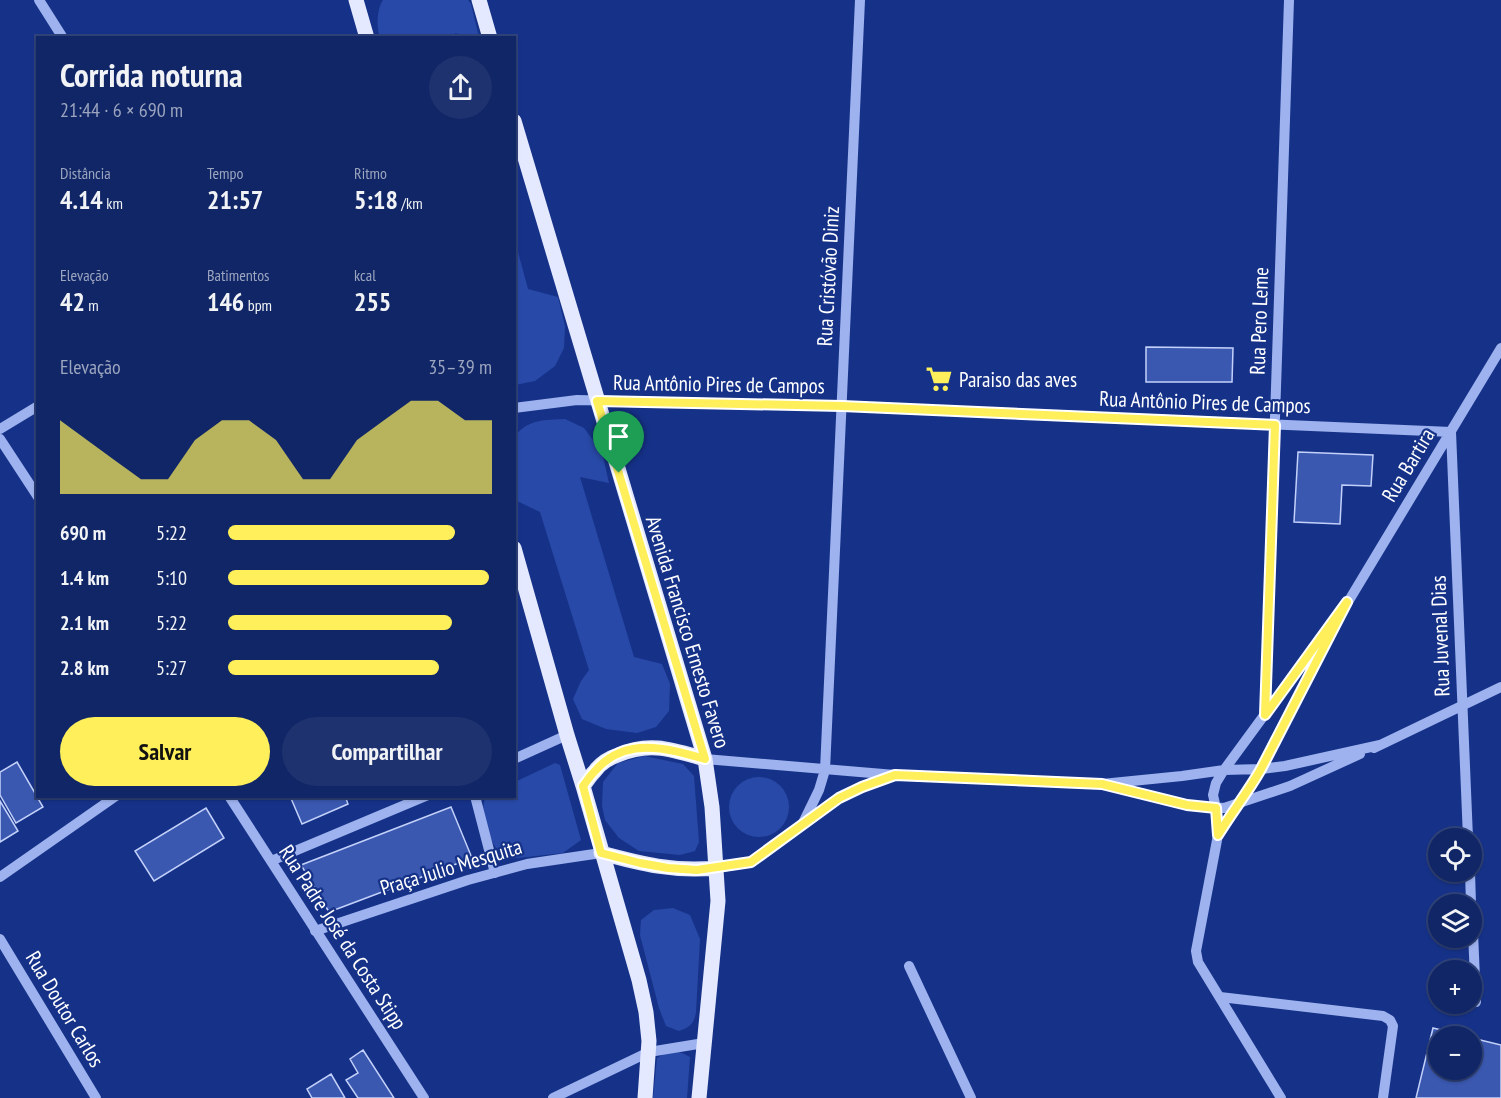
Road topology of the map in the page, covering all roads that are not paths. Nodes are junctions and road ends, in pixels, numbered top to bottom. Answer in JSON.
{"nodes":[{"id":1,"x":39,"y":0,"type":"edge"},
{"id":2,"x":356,"y":0,"type":"edge"},
{"id":3,"x":479,"y":0,"type":"edge"},
{"id":4,"x":860,"y":0,"type":"edge"},
{"id":5,"x":1289,"y":0,"type":"edge"},
{"id":6,"x":62,"y":36,"type":"edge"},
{"id":7,"x":367,"y":36,"type":"edge"},
{"id":8,"x":489,"y":36,"type":"edge"},
{"id":9,"x":516,"y":128,"type":"edge"},
{"id":10,"x":1501,"y":348,"type":"edge"},
{"id":11,"x":597,"y":401,"type":"junction"},
{"id":12,"x":842,"y":406,"type":"junction"},
{"id":13,"x":36,"y":407,"type":"edge"},
{"id":14,"x":516,"y":408,"type":"edge"},
{"id":15,"x":1275,"y":425,"type":"junction"},
{"id":16,"x":0,"y":429,"type":"edge"},
{"id":17,"x":1451,"y":432,"type":"junction"},
{"id":18,"x":0,"y":439,"type":"edge"},
{"id":19,"x":36,"y":494,"type":"edge"},
{"id":20,"x":516,"y":555,"type":"edge"},
{"id":21,"x":1347,"y":602,"type":"junction"},
{"id":22,"x":1501,"y":687,"type":"edge"},
{"id":23,"x":1462,"y":705,"type":"junction"},
{"id":24,"x":1265,"y":715,"type":"junction"},
{"id":25,"x":567,"y":735,"type":"junction"},
{"id":26,"x":1380,"y":745,"type":"junction"},
{"id":27,"x":516,"y":758,"type":"edge"},
{"id":28,"x":705,"y":759,"type":"junction"},
{"id":29,"x":1261,"y":769,"type":"junction"},
{"id":30,"x":825,"y":770,"type":"junction"},
{"id":31,"x":1224,"y":770,"type":"junction"},
{"id":32,"x":895,"y":775,"type":"junction"},
{"id":33,"x":1102,"y":784,"type":"junction"},
{"id":34,"x":583,"y":786,"type":"junction"},
{"id":35,"x":113,"y":798,"type":"edge"},
{"id":36,"x":230,"y":798,"type":"edge"},
{"id":37,"x":421,"y":798,"type":"edge"},
{"id":38,"x":476,"y":798,"type":"edge"},
{"id":39,"x":1237,"y":804,"type":"junction"},
{"id":40,"x":1216,"y":808,"type":"junction"},
{"id":41,"x":803,"y":823,"type":"junction"},
{"id":42,"x":1468,"y":828,"type":"edge"},
{"id":43,"x":1218,"y":835,"type":"junction"},
{"id":44,"x":601,"y":853,"type":"junction"},
{"id":45,"x":271,"y":861,"type":"junction"},
{"id":46,"x":716,"y":868,"type":"junction"},
{"id":47,"x":495,"y":873,"type":"junction"},
{"id":48,"x":0,"y":877,"type":"edge"},
{"id":49,"x":315,"y":930,"type":"junction"},
{"id":50,"x":0,"y":939,"type":"edge"},
{"id":51,"x":909,"y":966,"type":"dead end"},
{"id":52,"x":1220,"y":997,"type":"junction"},
{"id":53,"x":704,"y":1043,"type":"junction"},
{"id":54,"x":649,"y":1052,"type":"junction"},
{"id":55,"x":96,"y":1098,"type":"edge"},
{"id":56,"x":424,"y":1098,"type":"edge"},
{"id":57,"x":553,"y":1098,"type":"edge"},
{"id":58,"x":645,"y":1098,"type":"edge"},
{"id":59,"x":699,"y":1098,"type":"edge"},
{"id":60,"x":971,"y":1098,"type":"edge"},
{"id":61,"x":1281,"y":1098,"type":"edge"},
{"id":62,"x":1383,"y":1098,"type":"edge"}],
"edges":[{"from":1,"to":6,"type":"street"},
{"from":2,"to":7,"type":"main road"},
{"from":3,"to":8,"type":"main road"},
{"from":4,"to":12,"type":"street","name":"Rua Cristóvão Diniz"},
{"from":5,"to":15,"type":"street","name":"Rua Pero Leme"},
{"from":9,"to":11,"type":"main road","name":"Avenida Francisco Ernesto Favero"},
{"from":10,"to":17,"type":"street","name":"Rua Bartira"},
{"from":11,"to":12,"type":"street","name":"Rua Antônio Pires de Campos"},
{"from":11,"to":14,"type":"street","name":"Rua Antônio Pires de Campos"},
{"from":11,"to":28,"type":"main road","name":"Avenida Francisco Ernesto Favero"},
{"from":12,"to":15,"type":"street","name":"Rua Antônio Pires de Campos"},
{"from":12,"to":30,"type":"street","name":"Rua Cristóvão Diniz"},
{"from":13,"to":16,"type":"street"},
{"from":15,"to":17,"type":"street","name":"Rua Antônio Pires de Campos"},
{"from":15,"to":24,"type":"street","name":"Rua Pero Leme"},
{"from":17,"to":21,"type":"street","name":"Rua Bartira"},
{"from":17,"to":23,"type":"street","name":"Rua Juvenal Dias"},
{"from":18,"to":19,"type":"street"},
{"from":20,"to":25,"type":"main road"},
{"from":21,"to":24,"type":"street","name":"Rua Bartira"},
{"from":21,"to":29,"type":"street","name":"Rua Bartira"},
{"from":22,"to":23,"type":"street"},
{"from":23,"to":26,"type":"street"},
{"from":23,"to":42,"type":"street","name":"Rua Juvenal Dias"},
{"from":24,"to":31,"type":"street","name":"Rua Bartira"},
{"from":25,"to":27,"type":"street"},
{"from":25,"to":34,"type":"main road"},
{"from":26,"to":29,"type":"street"},
{"from":26,"to":39,"type":"street"},
{"from":28,"to":30,"type":"street"},
{"from":28,"to":34,"type":"main road"},
{"from":28,"to":46,"type":"main road","name":"Avenida Francisco Ernesto Favero"},
{"from":29,"to":31,"type":"street"},
{"from":29,"to":39,"type":"street","name":"Rua Bartira"},
{"from":30,"to":32,"type":"street"},
{"from":30,"to":41,"type":"street","name":"Rua Cristóvão Diniz"},
{"from":31,"to":33,"type":"street"},
{"from":31,"to":40,"type":"street","name":"Rua Bartira"},
{"from":32,"to":33,"type":"street"},
{"from":32,"to":41,"type":"street"},
{"from":33,"to":40,"type":"street"},
{"from":34,"to":44,"type":"main road"},
{"from":35,"to":48,"type":"street"},
{"from":36,"to":45,"type":"street","name":"Rua Padre José da Costa Stipp"},
{"from":37,"to":45,"type":"street"},
{"from":38,"to":47,"type":"street"},
{"from":39,"to":40,"type":"street"},
{"from":39,"to":43,"type":"street"},
{"from":40,"to":43,"type":"street"},
{"from":41,"to":46,"type":"street"},
{"from":43,"to":52,"type":"street"},
{"from":44,"to":46,"type":"main road"},
{"from":44,"to":47,"type":"street","name":"Praça Julio Mesquita"},
{"from":44,"to":54,"type":"main road"},
{"from":45,"to":49,"type":"street","name":"Rua Padre José da Costa Stipp"},
{"from":46,"to":53,"type":"main road","name":"Avenida Francisco Ernesto Favero"},
{"from":47,"to":49,"type":"street","name":"Praça Julio Mesquita"},
{"from":49,"to":56,"type":"street","name":"Rua Padre José da Costa Stipp"},
{"from":50,"to":55,"type":"street","name":"Rua Doutor Carlos"},
{"from":51,"to":60,"type":"street"},
{"from":52,"to":61,"type":"street"},
{"from":52,"to":62,"type":"street"},
{"from":53,"to":54,"type":"street"},
{"from":53,"to":59,"type":"main road","name":"Avenida Francisco Ernesto Favero"},
{"from":54,"to":57,"type":"street"},
{"from":54,"to":58,"type":"main road"}]}
